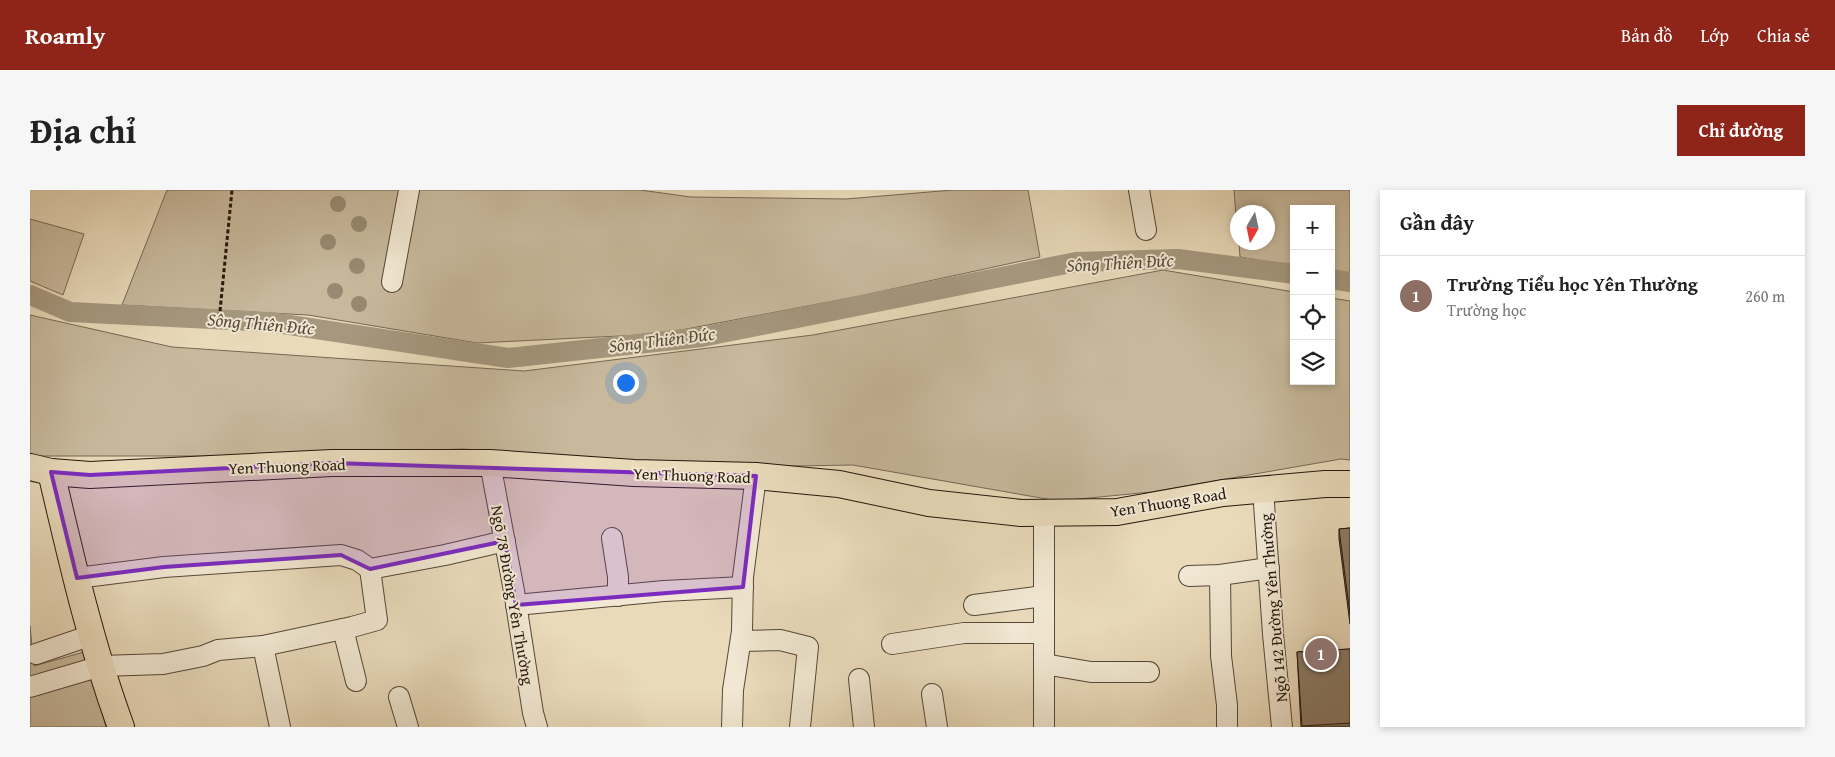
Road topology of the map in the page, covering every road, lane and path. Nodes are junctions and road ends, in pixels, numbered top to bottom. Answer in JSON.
{"nodes":[{"id":1,"x":232,"y":190,"type":"edge"},
{"id":2,"x":410,"y":190,"type":"edge"},
{"id":3,"x":1139,"y":190,"type":"edge"},
{"id":4,"x":1146,"y":230,"type":"dead end"},
{"id":5,"x":392,"y":282,"type":"dead end"},
{"id":6,"x":220,"y":311,"type":"dead end"},
{"id":7,"x":490,"y":463,"type":"junction"},
{"id":8,"x":41,"y":470,"type":"edge"},
{"id":9,"x":756,"y":476,"type":"junction"},
{"id":10,"x":1350,"y":484,"type":"edge"},
{"id":11,"x":1263,"y":489,"type":"junction"},
{"id":12,"x":1044,"y":513,"type":"junction"},
{"id":13,"x":612,"y":538,"type":"dead end"},
{"id":14,"x":505,"y":541,"type":"junction"},
{"id":15,"x":1268,"y":568,"type":"junction"},
{"id":16,"x":370,"y":569,"type":"junction"},
{"id":17,"x":1188,"y":576,"type":"dead end"},
{"id":18,"x":1220,"y":576,"type":"junction"},
{"id":19,"x":77,"y":578,"type":"junction"},
{"id":20,"x":743,"y":587,"type":"junction"},
{"id":21,"x":618,"y":596,"type":"junction"},
{"id":22,"x":1044,"y":596,"type":"junction"},
{"id":23,"x":516,"y":605,"type":"junction"},
{"id":24,"x":974,"y":605,"type":"dead end"},
{"id":25,"x":343,"y":629,"type":"junction"},
{"id":26,"x":1044,"y":633,"type":"junction"},
{"id":27,"x":92,"y":635,"type":"junction"},
{"id":28,"x":741,"y":641,"type":"junction"},
{"id":29,"x":892,"y":644,"type":"dead end"},
{"id":30,"x":263,"y":646,"type":"junction"},
{"id":31,"x":36,"y":654,"type":"dead end"},
{"id":32,"x":1044,"y":664,"type":"junction"},
{"id":33,"x":101,"y":666,"type":"junction"},
{"id":34,"x":1149,"y":672,"type":"dead end"},
{"id":35,"x":859,"y":679,"type":"dead end"},
{"id":36,"x":356,"y":681,"type":"dead end"},
{"id":37,"x":30,"y":686,"type":"edge"},
{"id":38,"x":932,"y":694,"type":"dead end"},
{"id":39,"x":399,"y":697,"type":"dead end"},
{"id":40,"x":122,"y":727,"type":"edge"},
{"id":41,"x":280,"y":727,"type":"edge"},
{"id":42,"x":408,"y":727,"type":"edge"},
{"id":43,"x":537,"y":727,"type":"edge"},
{"id":44,"x":732,"y":727,"type":"edge"},
{"id":45,"x":800,"y":727,"type":"edge"},
{"id":46,"x":864,"y":727,"type":"edge"},
{"id":47,"x":937,"y":727,"type":"edge"},
{"id":48,"x":1044,"y":727,"type":"edge"},
{"id":49,"x":1227,"y":727,"type":"edge"},
{"id":50,"x":1282,"y":727,"type":"edge"}],
"edges":[{"from":1,"to":6,"type":"path"},
{"from":2,"to":5,"type":"street"},
{"from":3,"to":4,"type":"street"},
{"from":7,"to":8,"type":"main road","name":"Yen Thuong Road"},
{"from":7,"to":9,"type":"main road","name":"Yen Thuong Road"},
{"from":7,"to":14,"type":"street","name":"Ngõ 78 Đường Yên Thường"},
{"from":8,"to":19,"type":"main road"},
{"from":9,"to":12,"type":"main road","name":"Yen Thuong Road"},
{"from":9,"to":20,"type":"street"},
{"from":10,"to":11,"type":"main road","name":"Yen Thuong Road"},
{"from":11,"to":12,"type":"main road","name":"Yen Thuong Road"},
{"from":11,"to":15,"type":"street","name":"Ngõ 142 Đường Yên Thường"},
{"from":12,"to":22,"type":"street"},
{"from":13,"to":21,"type":"street"},
{"from":14,"to":16,"type":"street"},
{"from":14,"to":23,"type":"street","name":"Ngõ 78 Đường Yên Thường"},
{"from":15,"to":18,"type":"street"},
{"from":15,"to":50,"type":"street","name":"Ngõ 142 Đường Yên Thường"},
{"from":16,"to":19,"type":"street"},
{"from":16,"to":25,"type":"street"},
{"from":17,"to":18,"type":"street"},
{"from":18,"to":49,"type":"street"},
{"from":19,"to":27,"type":"main road"},
{"from":20,"to":21,"type":"street"},
{"from":20,"to":28,"type":"street"},
{"from":21,"to":23,"type":"street"},
{"from":22,"to":24,"type":"street"},
{"from":22,"to":26,"type":"street"},
{"from":23,"to":43,"type":"street","name":"Ngõ 78 Đường Yên Thường"},
{"from":25,"to":30,"type":"street"},
{"from":25,"to":36,"type":"street"},
{"from":26,"to":29,"type":"street"},
{"from":26,"to":32,"type":"street"},
{"from":27,"to":31,"type":"street"},
{"from":27,"to":33,"type":"main road"},
{"from":28,"to":44,"type":"street"},
{"from":28,"to":45,"type":"street"},
{"from":30,"to":33,"type":"street"},
{"from":30,"to":41,"type":"street"},
{"from":32,"to":34,"type":"street"},
{"from":32,"to":48,"type":"street"},
{"from":33,"to":37,"type":"street"},
{"from":33,"to":40,"type":"main road"},
{"from":35,"to":46,"type":"street"},
{"from":38,"to":47,"type":"street"},
{"from":39,"to":42,"type":"street"}]}
